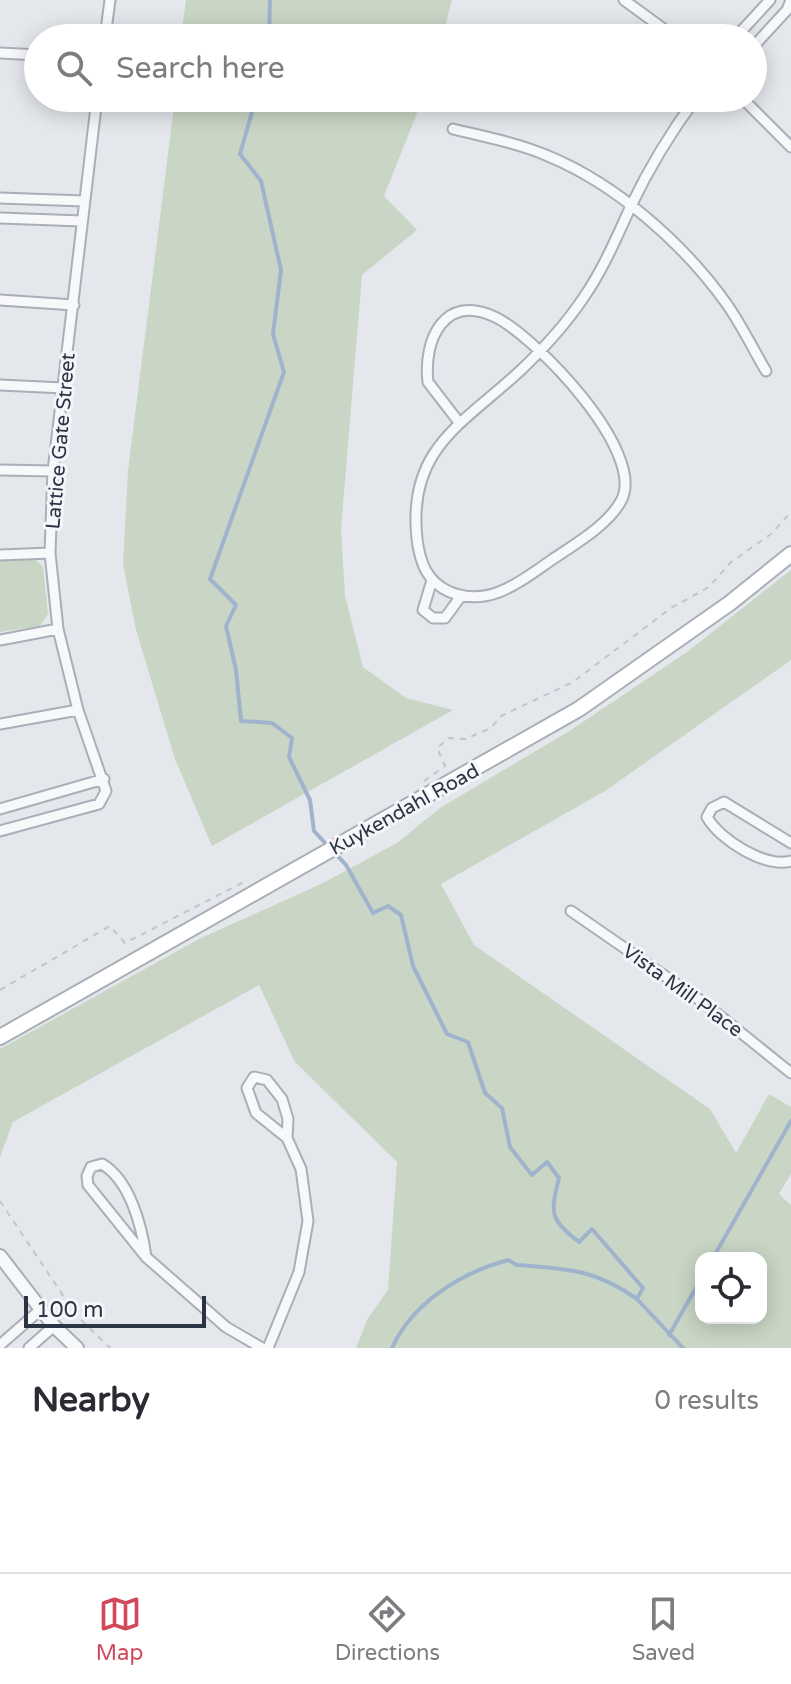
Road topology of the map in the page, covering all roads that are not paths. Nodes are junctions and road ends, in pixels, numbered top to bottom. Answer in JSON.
{"nodes":[{"id":1,"x":110,"y":0,"type":"edge"},
{"id":2,"x":624,"y":0,"type":"edge"},
{"id":3,"x":770,"y":0,"type":"edge"},
{"id":4,"x":791,"y":0,"type":"edge"},
{"id":5,"x":107,"y":24,"type":"edge"},
{"id":6,"x":657,"y":24,"type":"edge"},
{"id":7,"x":748,"y":24,"type":"edge"},
{"id":8,"x":767,"y":32,"type":"edge"},
{"id":9,"x":0,"y":53,"type":"edge"},
{"id":10,"x":24,"y":54,"type":"edge"},
{"id":11,"x":95,"y":112,"type":"edge"},
{"id":12,"x":686,"y":112,"type":"edge"},
{"id":13,"x":756,"y":112,"type":"edge"},
{"id":14,"x":453,"y":129,"type":"dead end"},
{"id":15,"x":791,"y":147,"type":"edge"},
{"id":16,"x":0,"y":198,"type":"edge"},
{"id":17,"x":84,"y":201,"type":"junction"},
{"id":18,"x":631,"y":206,"type":"junction"},
{"id":19,"x":0,"y":218,"type":"edge"},
{"id":20,"x":82,"y":221,"type":"junction"},
{"id":21,"x":0,"y":300,"type":"edge"},
{"id":22,"x":74,"y":305,"type":"junction"},
{"id":23,"x":539,"y":351,"type":"junction"},
{"id":24,"x":766,"y":371,"type":"dead end"},
{"id":25,"x":0,"y":385,"type":"edge"},
{"id":26,"x":64,"y":388,"type":"junction"},
{"id":27,"x":458,"y":421,"type":"junction"},
{"id":28,"x":0,"y":470,"type":"edge"},
{"id":29,"x":53,"y":471,"type":"junction"},
{"id":30,"x":50,"y":553,"type":"junction"},
{"id":31,"x":791,"y":554,"type":"edge"},
{"id":32,"x":0,"y":555,"type":"edge"},
{"id":33,"x":432,"y":580,"type":"junction"},
{"id":34,"x":461,"y":596,"type":"junction"},
{"id":35,"x":58,"y":629,"type":"junction"},
{"id":36,"x":0,"y":640,"type":"edge"},
{"id":37,"x":78,"y":710,"type":"junction"},
{"id":38,"x":0,"y":724,"type":"edge"},
{"id":39,"x":104,"y":779,"type":"junction"},
{"id":40,"x":0,"y":809,"type":"edge"},
{"id":41,"x":0,"y":831,"type":"edge"},
{"id":42,"x":791,"y":843,"type":"edge"},
{"id":43,"x":791,"y":861,"type":"edge"},
{"id":44,"x":571,"y":911,"type":"dead end"},
{"id":45,"x":0,"y":1037,"type":"edge"},
{"id":46,"x":791,"y":1073,"type":"edge"},
{"id":47,"x":287,"y":1138,"type":"junction"},
{"id":48,"x":0,"y":1256,"type":"edge"},
{"id":49,"x":146,"y":1257,"type":"junction"},
{"id":50,"x":40,"y":1310,"type":"junction"},
{"id":51,"x":54,"y":1326,"type":"junction"},
{"id":52,"x":0,"y":1345,"type":"edge"},
{"id":53,"x":29,"y":1348,"type":"edge"},
{"id":54,"x":77,"y":1348,"type":"edge"},
{"id":55,"x":265,"y":1348,"type":"edge"}],
"edges":[{"from":1,"to":5,"type":"street"},
{"from":2,"to":6,"type":"street"},
{"from":3,"to":7,"type":"street"},
{"from":4,"to":8,"type":"street"},
{"from":9,"to":10,"type":"street"},
{"from":11,"to":17,"type":"street","name":"Lattice Gate Street"},
{"from":12,"to":18,"type":"street"},
{"from":13,"to":15,"type":"street"},
{"from":14,"to":18,"type":"street"},
{"from":16,"to":17,"type":"street"},
{"from":17,"to":20,"type":"street","name":"Lattice Gate Street"},
{"from":18,"to":23,"type":"street"},
{"from":18,"to":24,"type":"street"},
{"from":19,"to":20,"type":"street"},
{"from":20,"to":22,"type":"street","name":"Lattice Gate Street"},
{"from":21,"to":22,"type":"street"},
{"from":22,"to":26,"type":"street","name":"Lattice Gate Street"},
{"from":23,"to":27,"type":"street"},
{"from":23,"to":27,"type":"street"},
{"from":23,"to":34,"type":"street"},
{"from":25,"to":26,"type":"street"},
{"from":26,"to":29,"type":"street","name":"Lattice Gate Street"},
{"from":27,"to":33,"type":"street"},
{"from":28,"to":29,"type":"street"},
{"from":29,"to":30,"type":"street","name":"Lattice Gate Street"},
{"from":30,"to":32,"type":"street"},
{"from":30,"to":35,"type":"street","name":"Lattice Gate Street"},
{"from":31,"to":45,"type":"main road","name":"Kuykendahl Road"},
{"from":33,"to":34,"type":"street"},
{"from":33,"to":34,"type":"street"},
{"from":35,"to":36,"type":"street"},
{"from":35,"to":37,"type":"street","name":"Lattice Gate Street"},
{"from":37,"to":38,"type":"street"},
{"from":37,"to":39,"type":"street","name":"Lattice Gate Street"},
{"from":39,"to":40,"type":"street"},
{"from":39,"to":41,"type":"street"},
{"from":42,"to":43,"type":"street"},
{"from":44,"to":46,"type":"street","name":"Vista Mill Place"},
{"from":47,"to":47,"type":"street"},
{"from":47,"to":55,"type":"street"},
{"from":48,"to":50,"type":"street"},
{"from":49,"to":49,"type":"street"},
{"from":49,"to":55,"type":"street"},
{"from":50,"to":51,"type":"street"},
{"from":50,"to":52,"type":"street"},
{"from":51,"to":53,"type":"street"},
{"from":51,"to":54,"type":"street"}]}
